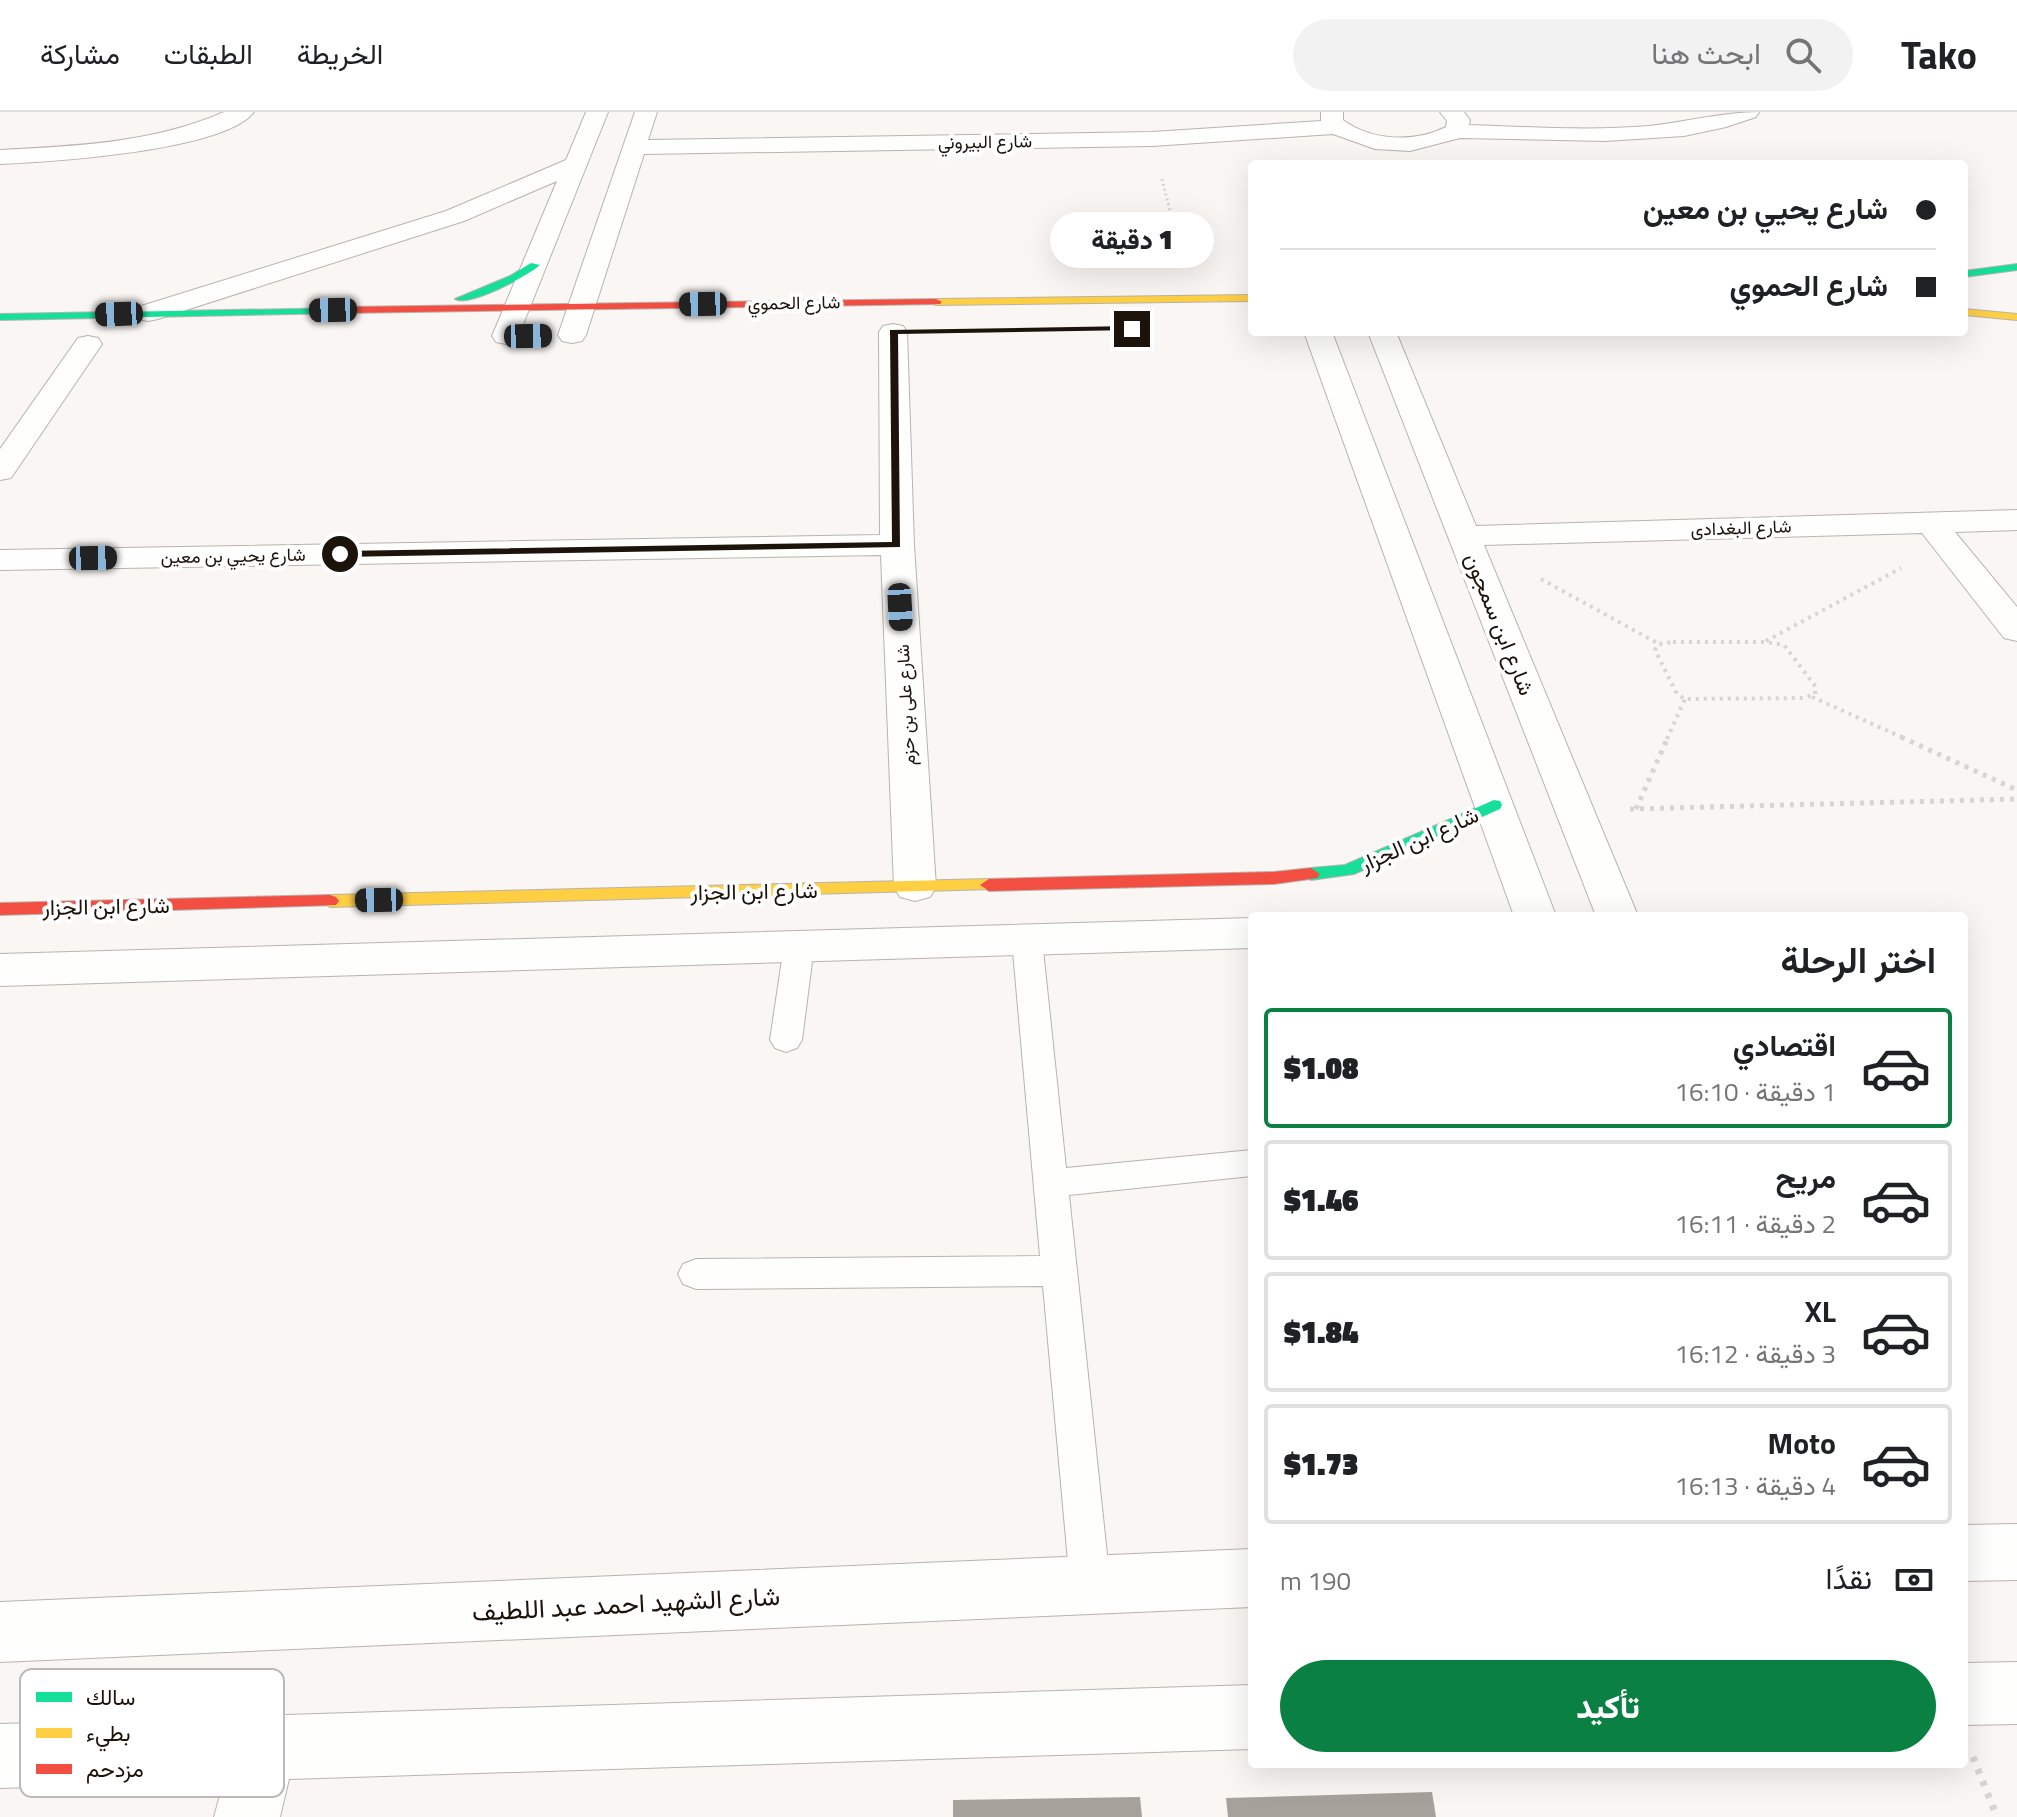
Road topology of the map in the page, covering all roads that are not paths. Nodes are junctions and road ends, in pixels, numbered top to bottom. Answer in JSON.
{"nodes":[{"id":1,"x":243,"y":112,"type":"edge"},
{"id":2,"x":597,"y":112,"type":"edge"},
{"id":3,"x":646,"y":112,"type":"edge"},
{"id":4,"x":1748,"y":112,"type":"edge"},
{"id":5,"x":1334,"y":120,"type":"edge"},
{"id":6,"x":1454,"y":122,"type":"edge"},
{"id":7,"x":632,"y":147,"type":"junction"},
{"id":8,"x":0,"y":157,"type":"edge"},
{"id":9,"x":576,"y":164,"type":"junction"},
{"id":10,"x":535,"y":265,"type":"junction"},
{"id":11,"x":2017,"y":267,"type":"edge"},
{"id":12,"x":1968,"y":273,"type":"edge"},
{"id":13,"x":1248,"y":298,"type":"edge"},
{"id":14,"x":580,"y":306,"type":"junction"},
{"id":15,"x":519,"y":307,"type":"junction"},
{"id":16,"x":425,"y":308,"type":"junction"},
{"id":17,"x":1968,"y":312,"type":"edge"},
{"id":18,"x":148,"y":313,"type":"junction"},
{"id":19,"x":0,"y":317,"type":"edge"},
{"id":20,"x":2017,"y":317,"type":"edge"},
{"id":21,"x":893,"y":332,"type":"dead end"},
{"id":22,"x":572,"y":335,"type":"dead end"},
{"id":23,"x":510,"y":336,"type":"dead end"},
{"id":24,"x":1319,"y":336,"type":"edge"},
{"id":25,"x":1384,"y":336,"type":"edge"},
{"id":26,"x":83,"y":344,"type":"dead end"},
{"id":27,"x":0,"y":471,"type":"edge"},
{"id":28,"x":2017,"y":520,"type":"edge"},
{"id":29,"x":1940,"y":533,"type":"junction"},
{"id":30,"x":1464,"y":536,"type":"junction"},
{"id":31,"x":897,"y":545,"type":"junction"},
{"id":32,"x":0,"y":560,"type":"edge"},
{"id":33,"x":2017,"y":630,"type":"edge"},
{"id":34,"x":1494,"y":805,"type":"junction"},
{"id":35,"x":915,"y":887,"type":"junction"},
{"id":36,"x":0,"y":909,"type":"edge"},
{"id":37,"x":1534,"y":912,"type":"edge"},
{"id":38,"x":1615,"y":912,"type":"edge"},
{"id":39,"x":1248,"y":933,"type":"edge"},
{"id":40,"x":1027,"y":940,"type":"junction"},
{"id":41,"x":799,"y":946,"type":"junction"},
{"id":42,"x":0,"y":970,"type":"edge"},
{"id":43,"x":786,"y":1040,"type":"dead end"},
{"id":44,"x":1248,"y":1163,"type":"edge"},
{"id":45,"x":1050,"y":1183,"type":"junction"},
{"id":46,"x":1061,"y":1271,"type":"junction"},
{"id":47,"x":696,"y":1274,"type":"dead end"},
{"id":48,"x":2017,"y":1552,"type":"edge"},
{"id":49,"x":1968,"y":1553,"type":"edge"},
{"id":50,"x":1248,"y":1578,"type":"edge"},
{"id":51,"x":1090,"y":1583,"type":"junction"},
{"id":52,"x":0,"y":1632,"type":"edge"},
{"id":53,"x":2017,"y":1693,"type":"edge"},
{"id":54,"x":1248,"y":1717,"type":"edge"},
{"id":55,"x":1968,"y":1720,"type":"edge"},
{"id":56,"x":284,"y":1748,"type":"edge"},
{"id":57,"x":20,"y":1755,"type":"edge"},
{"id":58,"x":0,"y":1756,"type":"edge"},
{"id":59,"x":252,"y":1797,"type":"edge"},
{"id":60,"x":247,"y":1817,"type":"edge"}],
"edges":[{"from":1,"to":8,"type":"street"},
{"from":2,"to":9,"type":"street"},
{"from":3,"to":7,"type":"street"},
{"from":4,"to":6,"type":"street"},
{"from":5,"to":6,"type":"street"},
{"from":5,"to":7,"type":"street","name":"شارع البيروني"},
{"from":7,"to":14,"type":"street"},
{"from":9,"to":10,"type":"street"},
{"from":9,"to":18,"type":"street"},
{"from":10,"to":15,"type":"street"},
{"from":10,"to":16,"type":"street"},
{"from":11,"to":12,"type":"street"},
{"from":13,"to":14,"type":"street","name":"شارع الحموي"},
{"from":14,"to":15,"type":"street","name":"شارع الحموي"},
{"from":14,"to":22,"type":"street"},
{"from":15,"to":16,"type":"street","name":"شارع الحموي"},
{"from":15,"to":23,"type":"street"},
{"from":16,"to":18,"type":"street","name":"شارع الحموي"},
{"from":17,"to":20,"type":"street"},
{"from":18,"to":19,"type":"street","name":"شارع الحموي"},
{"from":21,"to":31,"type":"street","name":"شارع على بن حزم"},
{"from":24,"to":34,"type":"street"},
{"from":25,"to":30,"type":"street","name":"شارع ابن سمجون"},
{"from":26,"to":27,"type":"street"},
{"from":28,"to":29,"type":"street","name":"شارع البغدادى"},
{"from":29,"to":30,"type":"street","name":"شارع البغدادى"},
{"from":29,"to":33,"type":"street"},
{"from":30,"to":38,"type":"street","name":"شارع ابن سمجون"},
{"from":31,"to":32,"type":"street","name":"شارع يحيي بن معين"},
{"from":31,"to":35,"type":"street","name":"شارع على بن حزم"},
{"from":34,"to":35,"type":"street","name":"شارع ابن الجزار"},
{"from":34,"to":37,"type":"street"},
{"from":35,"to":36,"type":"street","name":"شارع ابن الجزار"},
{"from":39,"to":40,"type":"street"},
{"from":40,"to":41,"type":"street"},
{"from":40,"to":45,"type":"lane"},
{"from":41,"to":42,"type":"street"},
{"from":41,"to":43,"type":"lane"},
{"from":44,"to":45,"type":"lane"},
{"from":45,"to":46,"type":"lane"},
{"from":46,"to":47,"type":"lane"},
{"from":46,"to":51,"type":"lane"},
{"from":48,"to":49,"type":"street"},
{"from":50,"to":51,"type":"street","name":"شارع الشهيد احمد عبد اللطيف"},
{"from":51,"to":52,"type":"street","name":"شارع الشهيد احمد عبد اللطيف"},
{"from":53,"to":55,"type":"street"},
{"from":54,"to":56,"type":"street"},
{"from":57,"to":58,"type":"street"},
{"from":59,"to":60,"type":"street"}]}
